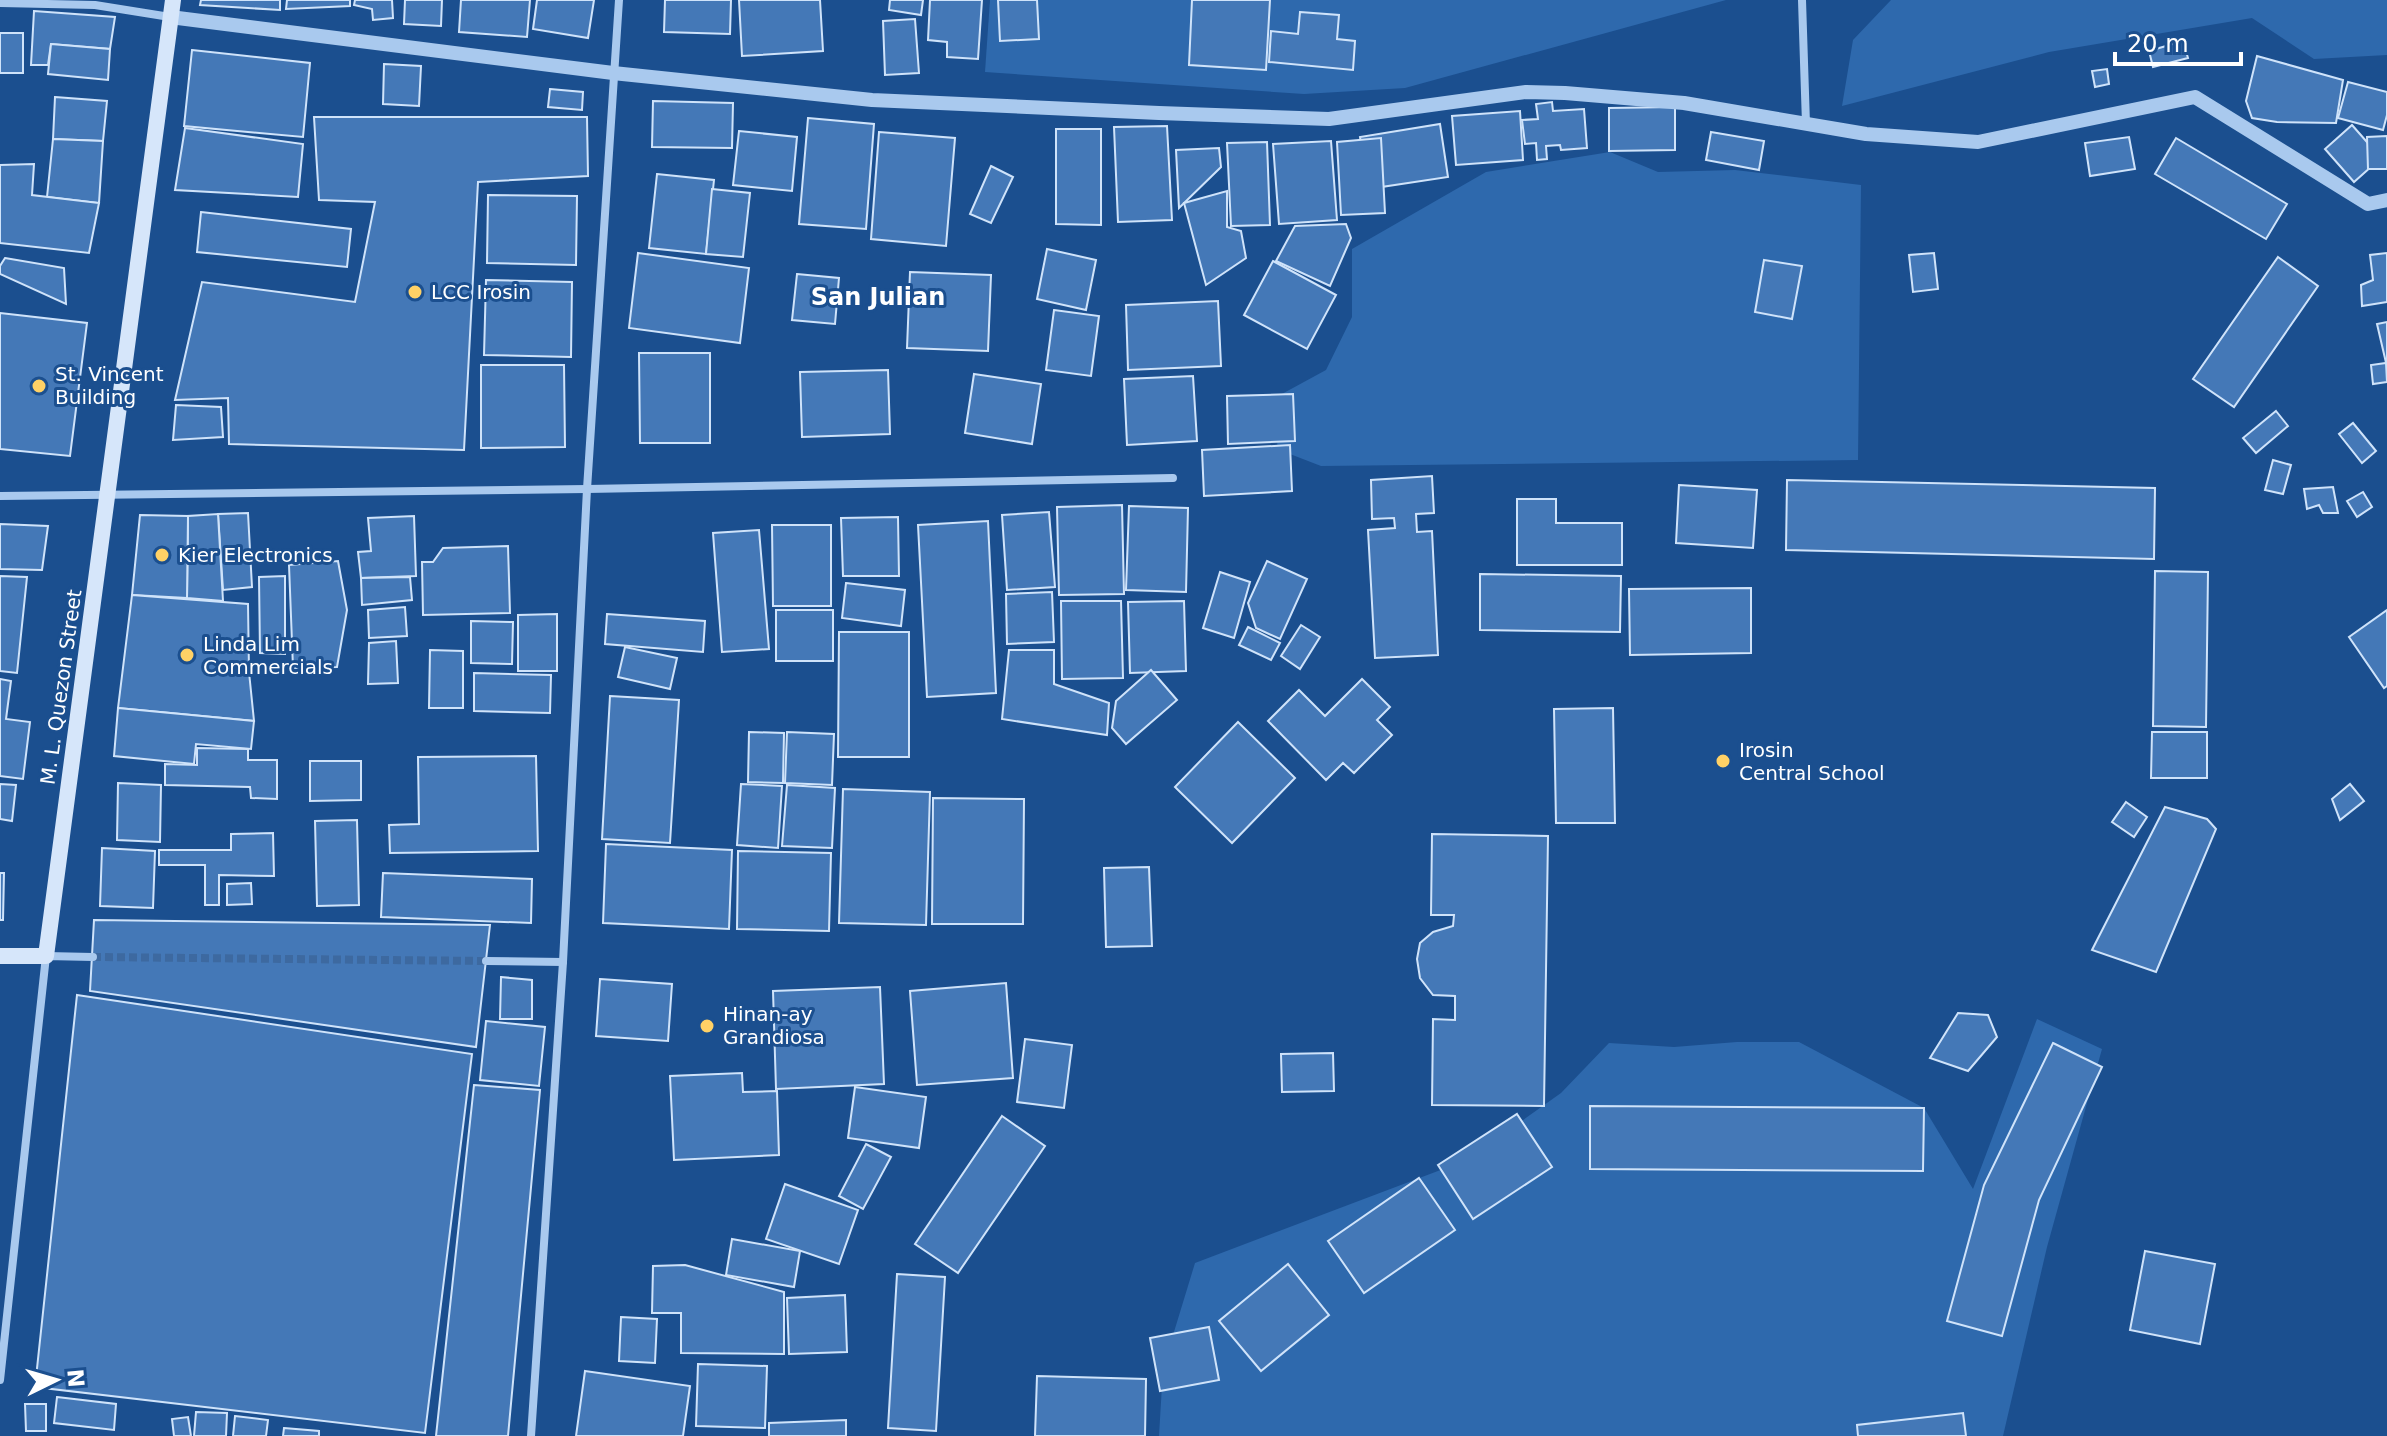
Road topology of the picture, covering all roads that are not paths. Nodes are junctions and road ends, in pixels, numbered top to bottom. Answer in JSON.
{"nodes":[{"id":1,"x":619,"y":0,"type":"edge"},
{"id":2,"x":1802,"y":0,"type":"edge"},
{"id":3,"x":0,"y":3,"type":"edge"},
{"id":4,"x":172,"y":9,"type":"edge"},
{"id":5,"x":613,"y":73,"type":"junction"},
{"id":6,"x":1806,"y":124,"type":"junction"},
{"id":7,"x":2387,"y":200,"type":"edge"},
{"id":8,"x":1173,"y":478,"type":"dead end"},
{"id":9,"x":587,"y":489,"type":"junction"},
{"id":10,"x":107,"y":494,"type":"junction"},
{"id":11,"x":0,"y":496,"type":"edge"},
{"id":12,"x":0,"y":956,"type":"edge"},
{"id":13,"x":46,"y":956,"type":"junction"},
{"id":14,"x":93,"y":957,"type":"tunnel mouth"},
{"id":15,"x":486,"y":961,"type":"tunnel mouth"},
{"id":16,"x":563,"y":962,"type":"junction"},
{"id":17,"x":0,"y":1380,"type":"edge"},
{"id":18,"x":531,"y":1436,"type":"edge"}],
"edges":[{"from":1,"to":5,"type":"street"},
{"from":2,"to":6,"type":"street"},
{"from":3,"to":4,"type":"street"},
{"from":4,"to":5,"type":"street"},
{"from":4,"to":10,"type":"main road","name":"M. L. Quezon Street"},
{"from":5,"to":6,"type":"street"},
{"from":5,"to":9,"type":"street"},
{"from":6,"to":7,"type":"street"},
{"from":8,"to":9,"type":"street"},
{"from":9,"to":10,"type":"street"},
{"from":9,"to":16,"type":"street"},
{"from":10,"to":11,"type":"street"},
{"from":10,"to":13,"type":"main road","name":"M. L. Quezon Street"},
{"from":12,"to":13,"type":"main road"},
{"from":13,"to":14,"type":"street"},
{"from":13,"to":17,"type":"street","name":"M. L. Quezon Street"},
{"from":15,"to":16,"type":"street"},
{"from":16,"to":18,"type":"street"}]}
